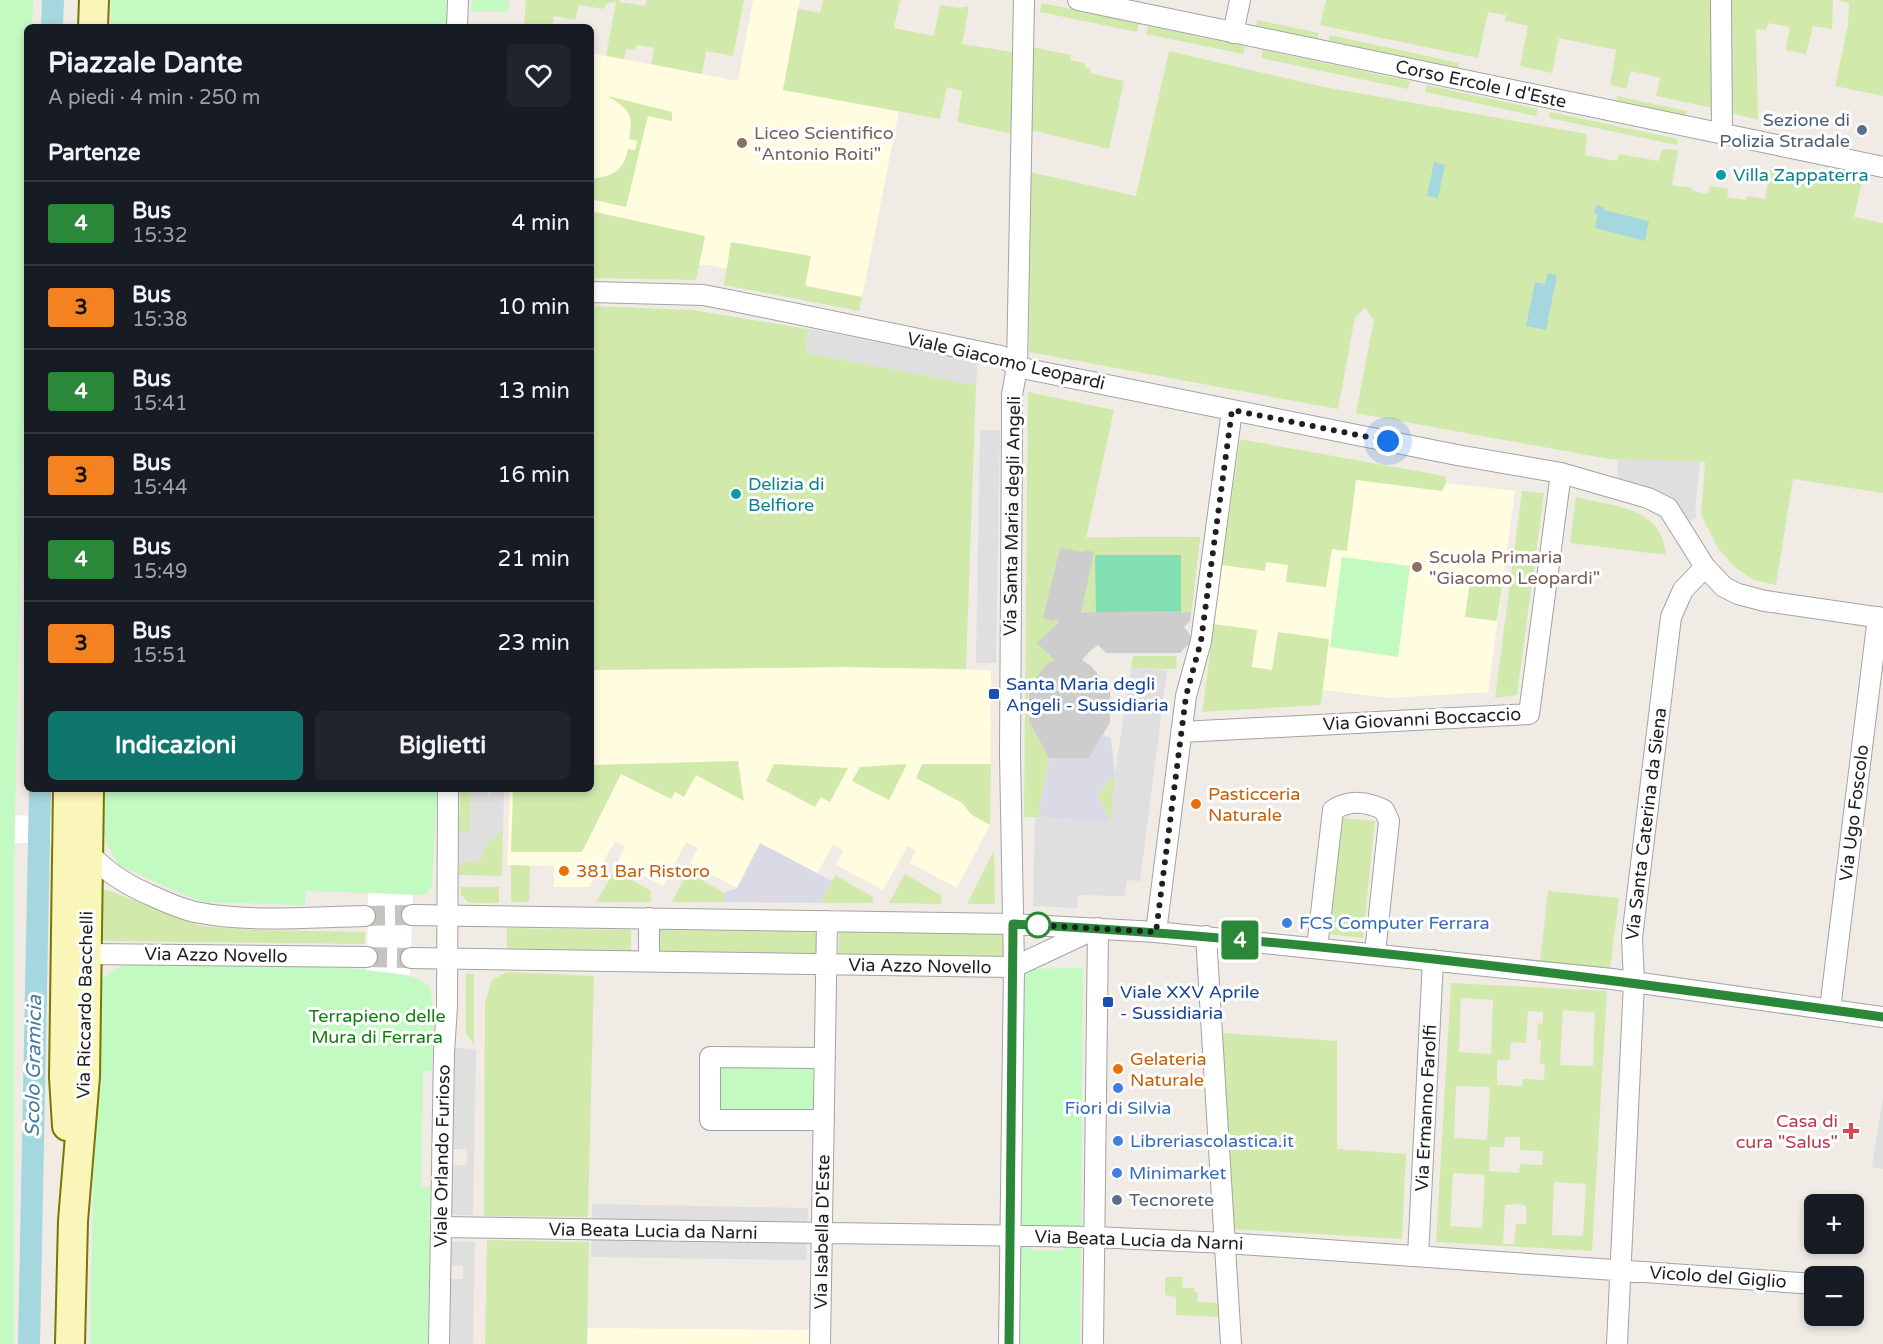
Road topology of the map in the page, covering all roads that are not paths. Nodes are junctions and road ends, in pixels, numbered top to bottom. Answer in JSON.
{"nodes":[{"id":1,"x":94,"y":0,"type":"edge"},
{"id":2,"x":458,"y":0,"type":"edge"},
{"id":3,"x":1024,"y":0,"type":"edge"},
{"id":4,"x":1078,"y":0,"type":"edge"},
{"id":5,"x":1240,"y":0,"type":"edge"},
{"id":6,"x":1721,"y":0,"type":"edge"},
{"id":7,"x":93,"y":24,"type":"edge"},
{"id":8,"x":458,"y":24,"type":"edge"},
{"id":9,"x":1233,"y":33,"type":"junction"},
{"id":10,"x":1722,"y":134,"type":"junction"},
{"id":11,"x":1883,"y":167,"type":"edge"},
{"id":12,"x":594,"y":292,"type":"edge"},
{"id":13,"x":1017,"y":367,"type":"junction"},
{"id":14,"x":1232,"y":410,"type":"junction"},
{"id":15,"x":1561,"y":473,"type":"junction"},
{"id":16,"x":1705,"y":567,"type":"junction"},
{"id":17,"x":1881,"y":617,"type":"edge"},
{"id":18,"x":1181,"y":732,"type":"junction"},
{"id":19,"x":68,"y":792,"type":"edge"},
{"id":20,"x":89,"y":792,"type":"edge"},
{"id":21,"x":448,"y":792,"type":"edge"},
{"id":22,"x":81,"y":870,"type":"junction"},
{"id":23,"x":134,"y":888,"type":"junction"},
{"id":24,"x":412,"y":915,"type":"tunnel mouth"},
{"id":25,"x":448,"y":915,"type":"junction"},
{"id":26,"x":365,"y":916,"type":"tunnel mouth"},
{"id":27,"x":649,"y":918,"type":"junction"},
{"id":28,"x":827,"y":921,"type":"junction"},
{"id":29,"x":1013,"y":924,"type":"junction"},
{"id":30,"x":1098,"y":928,"type":"junction"},
{"id":31,"x":1156,"y":932,"type":"junction"},
{"id":32,"x":1206,"y":936,"type":"junction"},
{"id":33,"x":1317,"y":948,"type":"junction"},
{"id":34,"x":1375,"y":953,"type":"junction"},
{"id":35,"x":76,"y":954,"type":"junction"},
{"id":36,"x":367,"y":957,"type":"tunnel mouth"},
{"id":37,"x":411,"y":958,"type":"tunnel mouth"},
{"id":38,"x":448,"y":958,"type":"junction"},
{"id":39,"x":1433,"y":960,"type":"junction"},
{"id":40,"x":649,"y":961,"type":"junction"},
{"id":41,"x":826,"y":964,"type":"junction"},
{"id":42,"x":1014,"y":967,"type":"junction"},
{"id":43,"x":1634,"y":982,"type":"junction"},
{"id":44,"x":1830,"y":1009,"type":"junction"},
{"id":45,"x":1883,"y":1017,"type":"edge"},
{"id":46,"x":825,"y":1058,"type":"junction"},
{"id":47,"x":824,"y":1120,"type":"junction"},
{"id":48,"x":441,"y":1227,"type":"junction"},
{"id":49,"x":822,"y":1234,"type":"junction"},
{"id":50,"x":1011,"y":1235,"type":"junction"},
{"id":51,"x":1094,"y":1237,"type":"junction"},
{"id":52,"x":1226,"y":1243,"type":"junction"},
{"id":53,"x":1419,"y":1256,"type":"junction"},
{"id":54,"x":1620,"y":1270,"type":"junction"},
{"id":55,"x":1804,"y":1283,"type":"edge"},
{"id":56,"x":70,"y":1344,"type":"edge"},
{"id":57,"x":439,"y":1344,"type":"edge"},
{"id":58,"x":820,"y":1344,"type":"edge"},
{"id":59,"x":1009,"y":1344,"type":"edge"},
{"id":60,"x":1093,"y":1344,"type":"edge"},
{"id":61,"x":1231,"y":1344,"type":"edge"},
{"id":62,"x":1617,"y":1344,"type":"edge"}],
"edges":[{"from":1,"to":7,"type":"main road"},
{"from":2,"to":8,"type":"street"},
{"from":3,"to":13,"type":"street","name":"Via Santa Maria degli Angeli"},
{"from":4,"to":9,"type":"street","name":"Corso Ercole I d'Este"},
{"from":5,"to":9,"type":"street"},
{"from":6,"to":10,"type":"street"},
{"from":9,"to":10,"type":"street","name":"Corso Ercole I d'Este"},
{"from":10,"to":11,"type":"street","name":"Corso Ercole I d'Este"},
{"from":12,"to":13,"type":"street","name":"Viale Giacomo Leopardi"},
{"from":13,"to":14,"type":"street","name":"Viale Giacomo Leopardi"},
{"from":13,"to":29,"type":"street","name":"Via Santa Maria degli Angeli"},
{"from":14,"to":15,"type":"street","name":"Viale Giacomo Leopardi"},
{"from":14,"to":18,"type":"street"},
{"from":15,"to":16,"type":"street","name":"Viale Giacomo Leopardi"},
{"from":15,"to":18,"type":"street","name":"Via Giovanni Boccaccio"},
{"from":16,"to":17,"type":"street","name":"Viale Giacomo Leopardi"},
{"from":16,"to":43,"type":"street","name":"Via Santa Caterina da Siena"},
{"from":17,"to":44,"type":"street","name":"Via Ugo Foscolo"},
{"from":18,"to":31,"type":"street"},
{"from":19,"to":22,"type":"main road","name":"Via Riccardo Bacchelli"},
{"from":20,"to":22,"type":"main road","name":"Via Riccardo Bacchelli"},
{"from":21,"to":25,"type":"street","name":"Viale Orlando Furioso"},
{"from":22,"to":23,"type":"street"},
{"from":22,"to":23,"type":"street"},
{"from":22,"to":35,"type":"main road","name":"Via Riccardo Bacchelli"},
{"from":23,"to":26,"type":"street"},
{"from":24,"to":25,"type":"street"},
{"from":25,"to":27,"type":"street"},
{"from":25,"to":38,"type":"street","name":"Viale Orlando Furioso"},
{"from":27,"to":28,"type":"street"},
{"from":27,"to":40,"type":"street"},
{"from":28,"to":29,"type":"street"},
{"from":28,"to":41,"type":"street","name":"Via Azzo Novello"},
{"from":29,"to":30,"type":"street"},
{"from":29,"to":42,"type":"street","name":"Via Santa Maria degli Angeli"},
{"from":30,"to":31,"type":"street"},
{"from":30,"to":42,"type":"street"},
{"from":30,"to":51,"type":"street"},
{"from":31,"to":32,"type":"street"},
{"from":32,"to":33,"type":"street"},
{"from":32,"to":52,"type":"street"},
{"from":33,"to":34,"type":"street"},
{"from":33,"to":34,"type":"street"},
{"from":34,"to":39,"type":"street"},
{"from":35,"to":36,"type":"street","name":"Via Azzo Novello"},
{"from":35,"to":56,"type":"main road","name":"Via Riccardo Bacchelli"},
{"from":37,"to":38,"type":"street","name":"Via Azzo Novello"},
{"from":38,"to":40,"type":"street","name":"Via Azzo Novello"},
{"from":38,"to":48,"type":"street","name":"Viale Orlando Furioso"},
{"from":39,"to":43,"type":"street"},
{"from":39,"to":53,"type":"street","name":"Via Ermanno Farolfi"},
{"from":40,"to":41,"type":"street","name":"Via Azzo Novello"},
{"from":41,"to":42,"type":"street","name":"Via Azzo Novello"},
{"from":41,"to":46,"type":"street","name":"Via Isabella D'Este"},
{"from":42,"to":50,"type":"street","name":"Via Santa Maria degli Angeli"},
{"from":43,"to":44,"type":"street"},
{"from":43,"to":54,"type":"street","name":"Via Santa Caterina da Siena"},
{"from":44,"to":45,"type":"street"},
{"from":46,"to":47,"type":"street","name":"Via Isabella D'Este"},
{"from":46,"to":47,"type":"street"},
{"from":47,"to":49,"type":"street","name":"Via Isabella D'Este"},
{"from":48,"to":49,"type":"street","name":"Via Beata Lucia da Narni"},
{"from":48,"to":57,"type":"street","name":"Viale Orlando Furioso"},
{"from":49,"to":50,"type":"street","name":"Via Beata Lucia da Narni"},
{"from":49,"to":58,"type":"street","name":"Via Isabella D'Este"},
{"from":50,"to":51,"type":"street","name":"Via Beata Lucia da Narni"},
{"from":50,"to":59,"type":"street","name":"Via Santa Maria degli Angeli"},
{"from":51,"to":52,"type":"street","name":"Via Beata Lucia da Narni"},
{"from":51,"to":60,"type":"street"},
{"from":52,"to":53,"type":"street","name":"Via Beata Lucia da Narni"},
{"from":52,"to":61,"type":"street"},
{"from":53,"to":54,"type":"street","name":"Via Beata Lucia da Narni"},
{"from":54,"to":55,"type":"street","name":"Vicolo del Giglio"},
{"from":54,"to":62,"type":"street","name":"Via Santa Caterina da Siena"}]}
